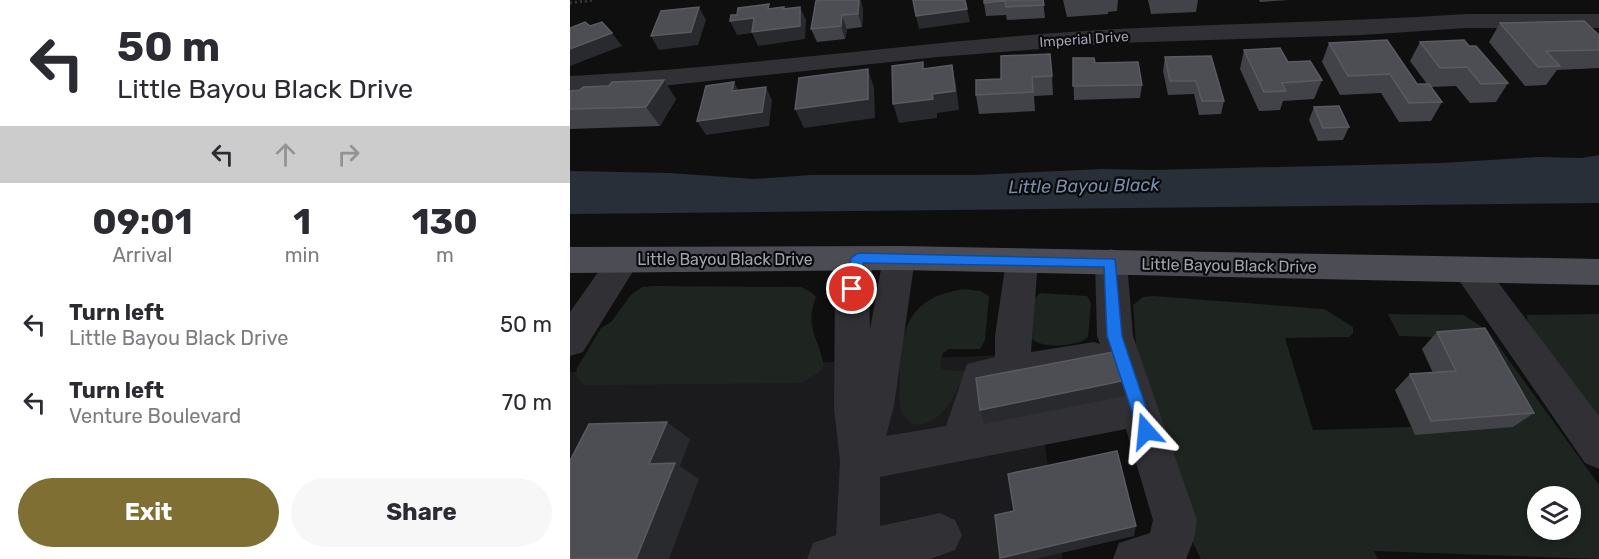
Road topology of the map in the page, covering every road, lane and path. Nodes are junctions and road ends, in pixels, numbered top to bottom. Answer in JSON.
{"nodes":[{"id":1,"x":594,"y":0,"type":"edge"},
{"id":2,"x":1542,"y":1,"type":"edge"},
{"id":3,"x":570,"y":3,"type":"edge"},
{"id":4,"x":1599,"y":21,"type":"edge"},
{"id":5,"x":1364,"y":28,"type":"junction"},
{"id":6,"x":570,"y":83,"type":"edge"},
{"id":7,"x":858,"y":258,"type":"junction"},
{"id":8,"x":899,"y":258,"type":"junction"},
{"id":9,"x":570,"y":260,"type":"edge"},
{"id":10,"x":624,"y":260,"type":"junction"},
{"id":11,"x":1022,"y":261,"type":"junction"},
{"id":12,"x":1111,"y":262,"type":"junction"},
{"id":13,"x":1470,"y":270,"type":"junction"},
{"id":14,"x":1599,"y":272,"type":"edge"},
{"id":15,"x":570,"y":341,"type":"edge"},
{"id":16,"x":1121,"y":353,"type":"junction"},
{"id":17,"x":1090,"y":388,"type":"junction"},
{"id":18,"x":1033,"y":398,"type":"junction"},
{"id":19,"x":1138,"y":409,"type":"junction"},
{"id":20,"x":961,"y":442,"type":"junction"},
{"id":21,"x":1599,"y":449,"type":"edge"},
{"id":22,"x":860,"y":461,"type":"junction"},
{"id":23,"x":940,"y":535,"type":"dead end"},
{"id":24,"x":848,"y":557,"type":"edge"},
{"id":25,"x":1136,"y":559,"type":"edge"}],
"edges":[{"from":1,"to":3,"type":"path"},
{"from":2,"to":5,"type":"street"},
{"from":4,"to":5,"type":"street","name":"Imperial Drive"},
{"from":5,"to":6,"type":"street","name":"Imperial Drive"},
{"from":7,"to":8,"type":"main road","name":"Little Bayou Black Drive"},
{"from":7,"to":10,"type":"main road","name":"Little Bayou Black Drive"},
{"from":7,"to":22,"type":"street"},
{"from":8,"to":11,"type":"main road","name":"Little Bayou Black Drive"},
{"from":8,"to":22,"type":"street"},
{"from":9,"to":10,"type":"main road","name":"Little Bayou Black Drive"},
{"from":10,"to":15,"type":"street"},
{"from":11,"to":12,"type":"main road","name":"Little Bayou Black Drive"},
{"from":11,"to":18,"type":"street"},
{"from":12,"to":13,"type":"main road","name":"Little Bayou Black Drive"},
{"from":12,"to":16,"type":"street"},
{"from":13,"to":14,"type":"main road","name":"Little Bayou Black Drive"},
{"from":13,"to":21,"type":"street"},
{"from":16,"to":17,"type":"street"},
{"from":16,"to":19,"type":"street"},
{"from":17,"to":18,"type":"street"},
{"from":17,"to":18,"type":"street"},
{"from":17,"to":19,"type":"street"},
{"from":18,"to":20,"type":"street"},
{"from":18,"to":20,"type":"street"},
{"from":19,"to":25,"type":"street"},
{"from":20,"to":22,"type":"street"},
{"from":22,"to":24,"type":"street"},
{"from":23,"to":24,"type":"street"}]}
